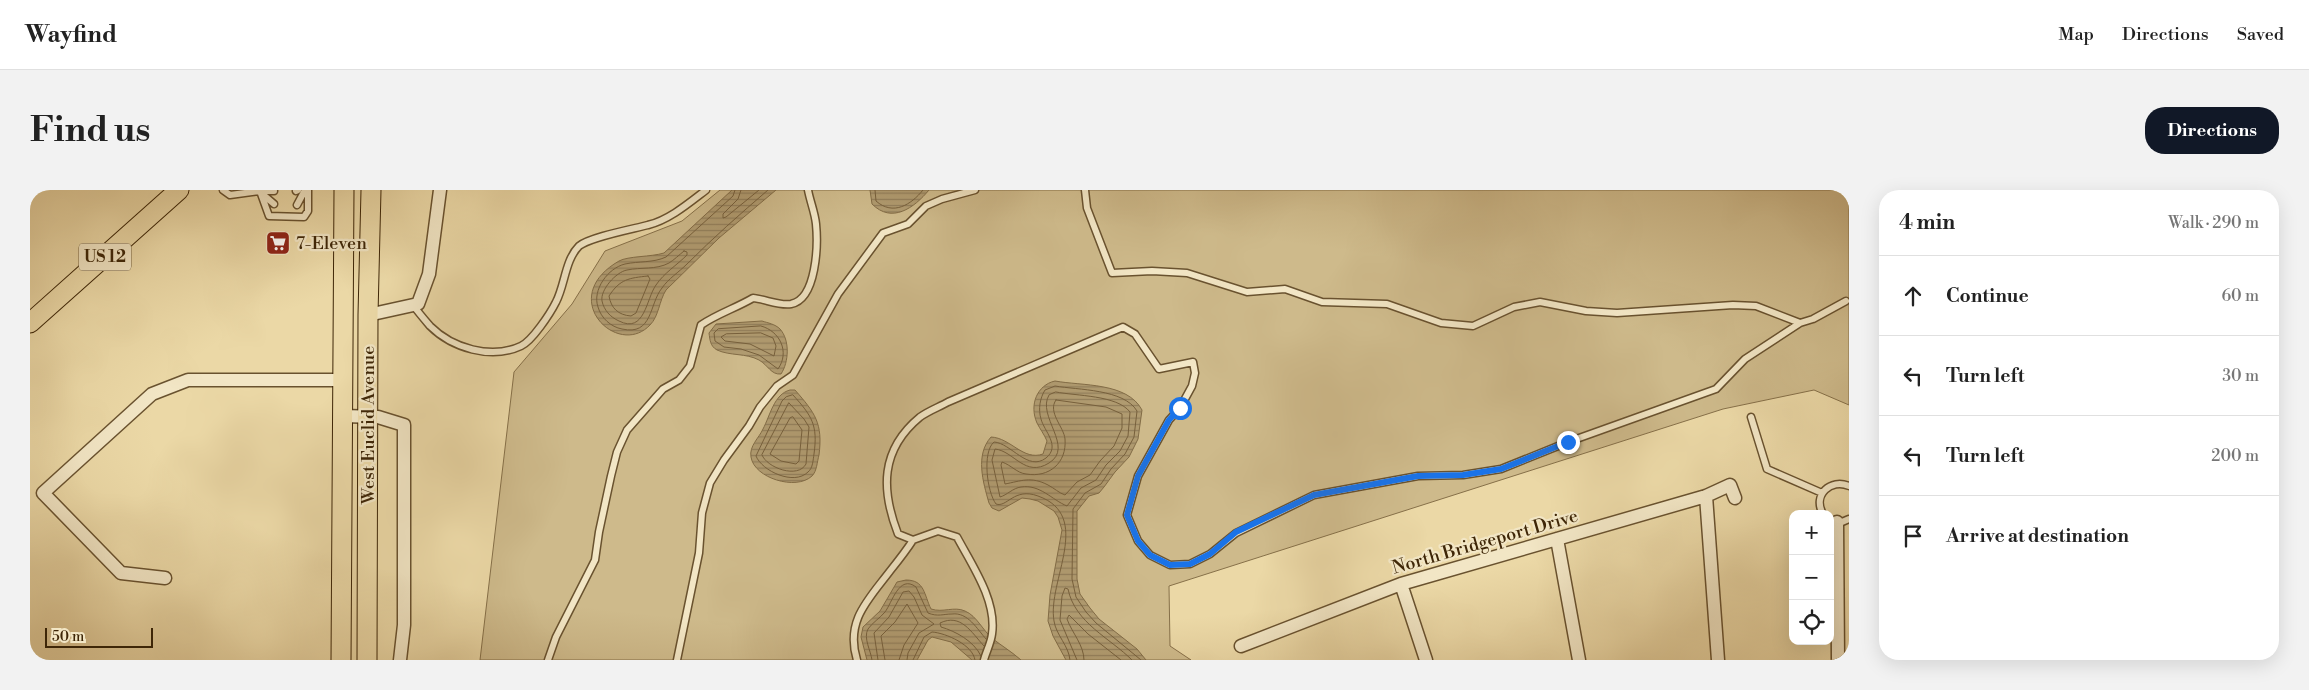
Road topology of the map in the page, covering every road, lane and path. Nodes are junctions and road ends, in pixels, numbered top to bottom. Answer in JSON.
{"nodes":[{"id":1,"x":179,"y":190,"type":"edge"},
{"id":2,"x":223,"y":190,"type":"edge"},
{"id":3,"x":260,"y":190,"type":"edge"},
{"id":4,"x":307,"y":190,"type":"edge"},
{"id":5,"x":344,"y":190,"type":"edge"},
{"id":6,"x":371,"y":190,"type":"edge"},
{"id":7,"x":440,"y":190,"type":"edge"},
{"id":8,"x":706,"y":190,"type":"edge"},
{"id":9,"x":808,"y":190,"type":"edge"},
{"id":10,"x":975,"y":190,"type":"edge"},
{"id":11,"x":1085,"y":190,"type":"edge"},
{"id":12,"x":274,"y":191,"type":"edge"},
{"id":13,"x":274,"y":204,"type":"dead end"},
{"id":14,"x":297,"y":205,"type":"dead end"},
{"id":15,"x":1846,"y":301,"type":"dead end"},
{"id":16,"x":413,"y":305,"type":"junction"},
{"id":17,"x":368,"y":315,"type":"junction"},
{"id":18,"x":30,"y":323,"type":"edge"},
{"id":19,"x":1800,"y":323,"type":"junction"},
{"id":20,"x":343,"y":380,"type":"junction"},
{"id":21,"x":343,"y":416,"type":"junction"},
{"id":22,"x":368,"y":417,"type":"junction"},
{"id":23,"x":1751,"y":417,"type":"dead end"},
{"id":24,"x":1849,"y":486,"type":"edge"},
{"id":25,"x":1822,"y":493,"type":"junction"},
{"id":26,"x":1706,"y":496,"type":"junction"},
{"id":27,"x":1735,"y":498,"type":"dead end"},
{"id":28,"x":1821,"y":510,"type":"edge"},
{"id":29,"x":1839,"y":520,"type":"edge"},
{"id":30,"x":1557,"y":539,"type":"junction"},
{"id":31,"x":913,"y":540,"type":"junction"},
{"id":32,"x":165,"y":578,"type":"dead end"},
{"id":33,"x":1402,"y":584,"type":"junction"},
{"id":34,"x":1240,"y":646,"type":"dead end"},
{"id":35,"x":341,"y":660,"type":"edge"},
{"id":36,"x":367,"y":660,"type":"edge"},
{"id":37,"x":400,"y":660,"type":"edge"},
{"id":38,"x":548,"y":660,"type":"edge"},
{"id":39,"x":677,"y":660,"type":"edge"},
{"id":40,"x":857,"y":660,"type":"edge"},
{"id":41,"x":984,"y":660,"type":"edge"},
{"id":42,"x":1426,"y":660,"type":"edge"},
{"id":43,"x":1579,"y":660,"type":"edge"},
{"id":44,"x":1718,"y":660,"type":"edge"},
{"id":45,"x":1838,"y":660,"type":"edge"}],
"edges":[{"from":1,"to":18,"type":"main road","number":"US 12"},
{"from":2,"to":3,"type":"lane"},
{"from":3,"to":4,"type":"lane"},
{"from":3,"to":12,"type":"lane"},
{"from":3,"to":13,"type":"lane"},
{"from":4,"to":14,"type":"lane"},
{"from":5,"to":20,"type":"main road","name":"West Euclid Avenue"},
{"from":6,"to":17,"type":"main road","name":"West Euclid Avenue"},
{"from":7,"to":16,"type":"street"},
{"from":8,"to":16,"type":"lane"},
{"from":9,"to":38,"type":"lane"},
{"from":10,"to":39,"type":"lane"},
{"from":11,"to":19,"type":"lane"},
{"from":15,"to":19,"type":"lane"},
{"from":16,"to":17,"type":"street"},
{"from":17,"to":22,"type":"main road","name":"West Euclid Avenue"},
{"from":19,"to":31,"type":"lane"},
{"from":20,"to":21,"type":"main road","name":"West Euclid Avenue"},
{"from":20,"to":32,"type":"street"},
{"from":21,"to":22,"type":"street"},
{"from":21,"to":35,"type":"main road","name":"West Euclid Avenue"},
{"from":22,"to":36,"type":"main road","name":"West Euclid Avenue"},
{"from":22,"to":37,"type":"street"},
{"from":23,"to":25,"type":"lane"},
{"from":24,"to":25,"type":"lane"},
{"from":25,"to":28,"type":"lane"},
{"from":26,"to":27,"type":"street","name":"North Bridgeport Drive"},
{"from":26,"to":30,"type":"street","name":"North Bridgeport Drive"},
{"from":26,"to":44,"type":"street"},
{"from":29,"to":45,"type":"street"},
{"from":30,"to":33,"type":"street","name":"North Bridgeport Drive"},
{"from":30,"to":43,"type":"street"},
{"from":31,"to":40,"type":"lane"},
{"from":31,"to":41,"type":"lane"},
{"from":33,"to":34,"type":"street","name":"North Bridgeport Drive"},
{"from":33,"to":42,"type":"street"}]}
